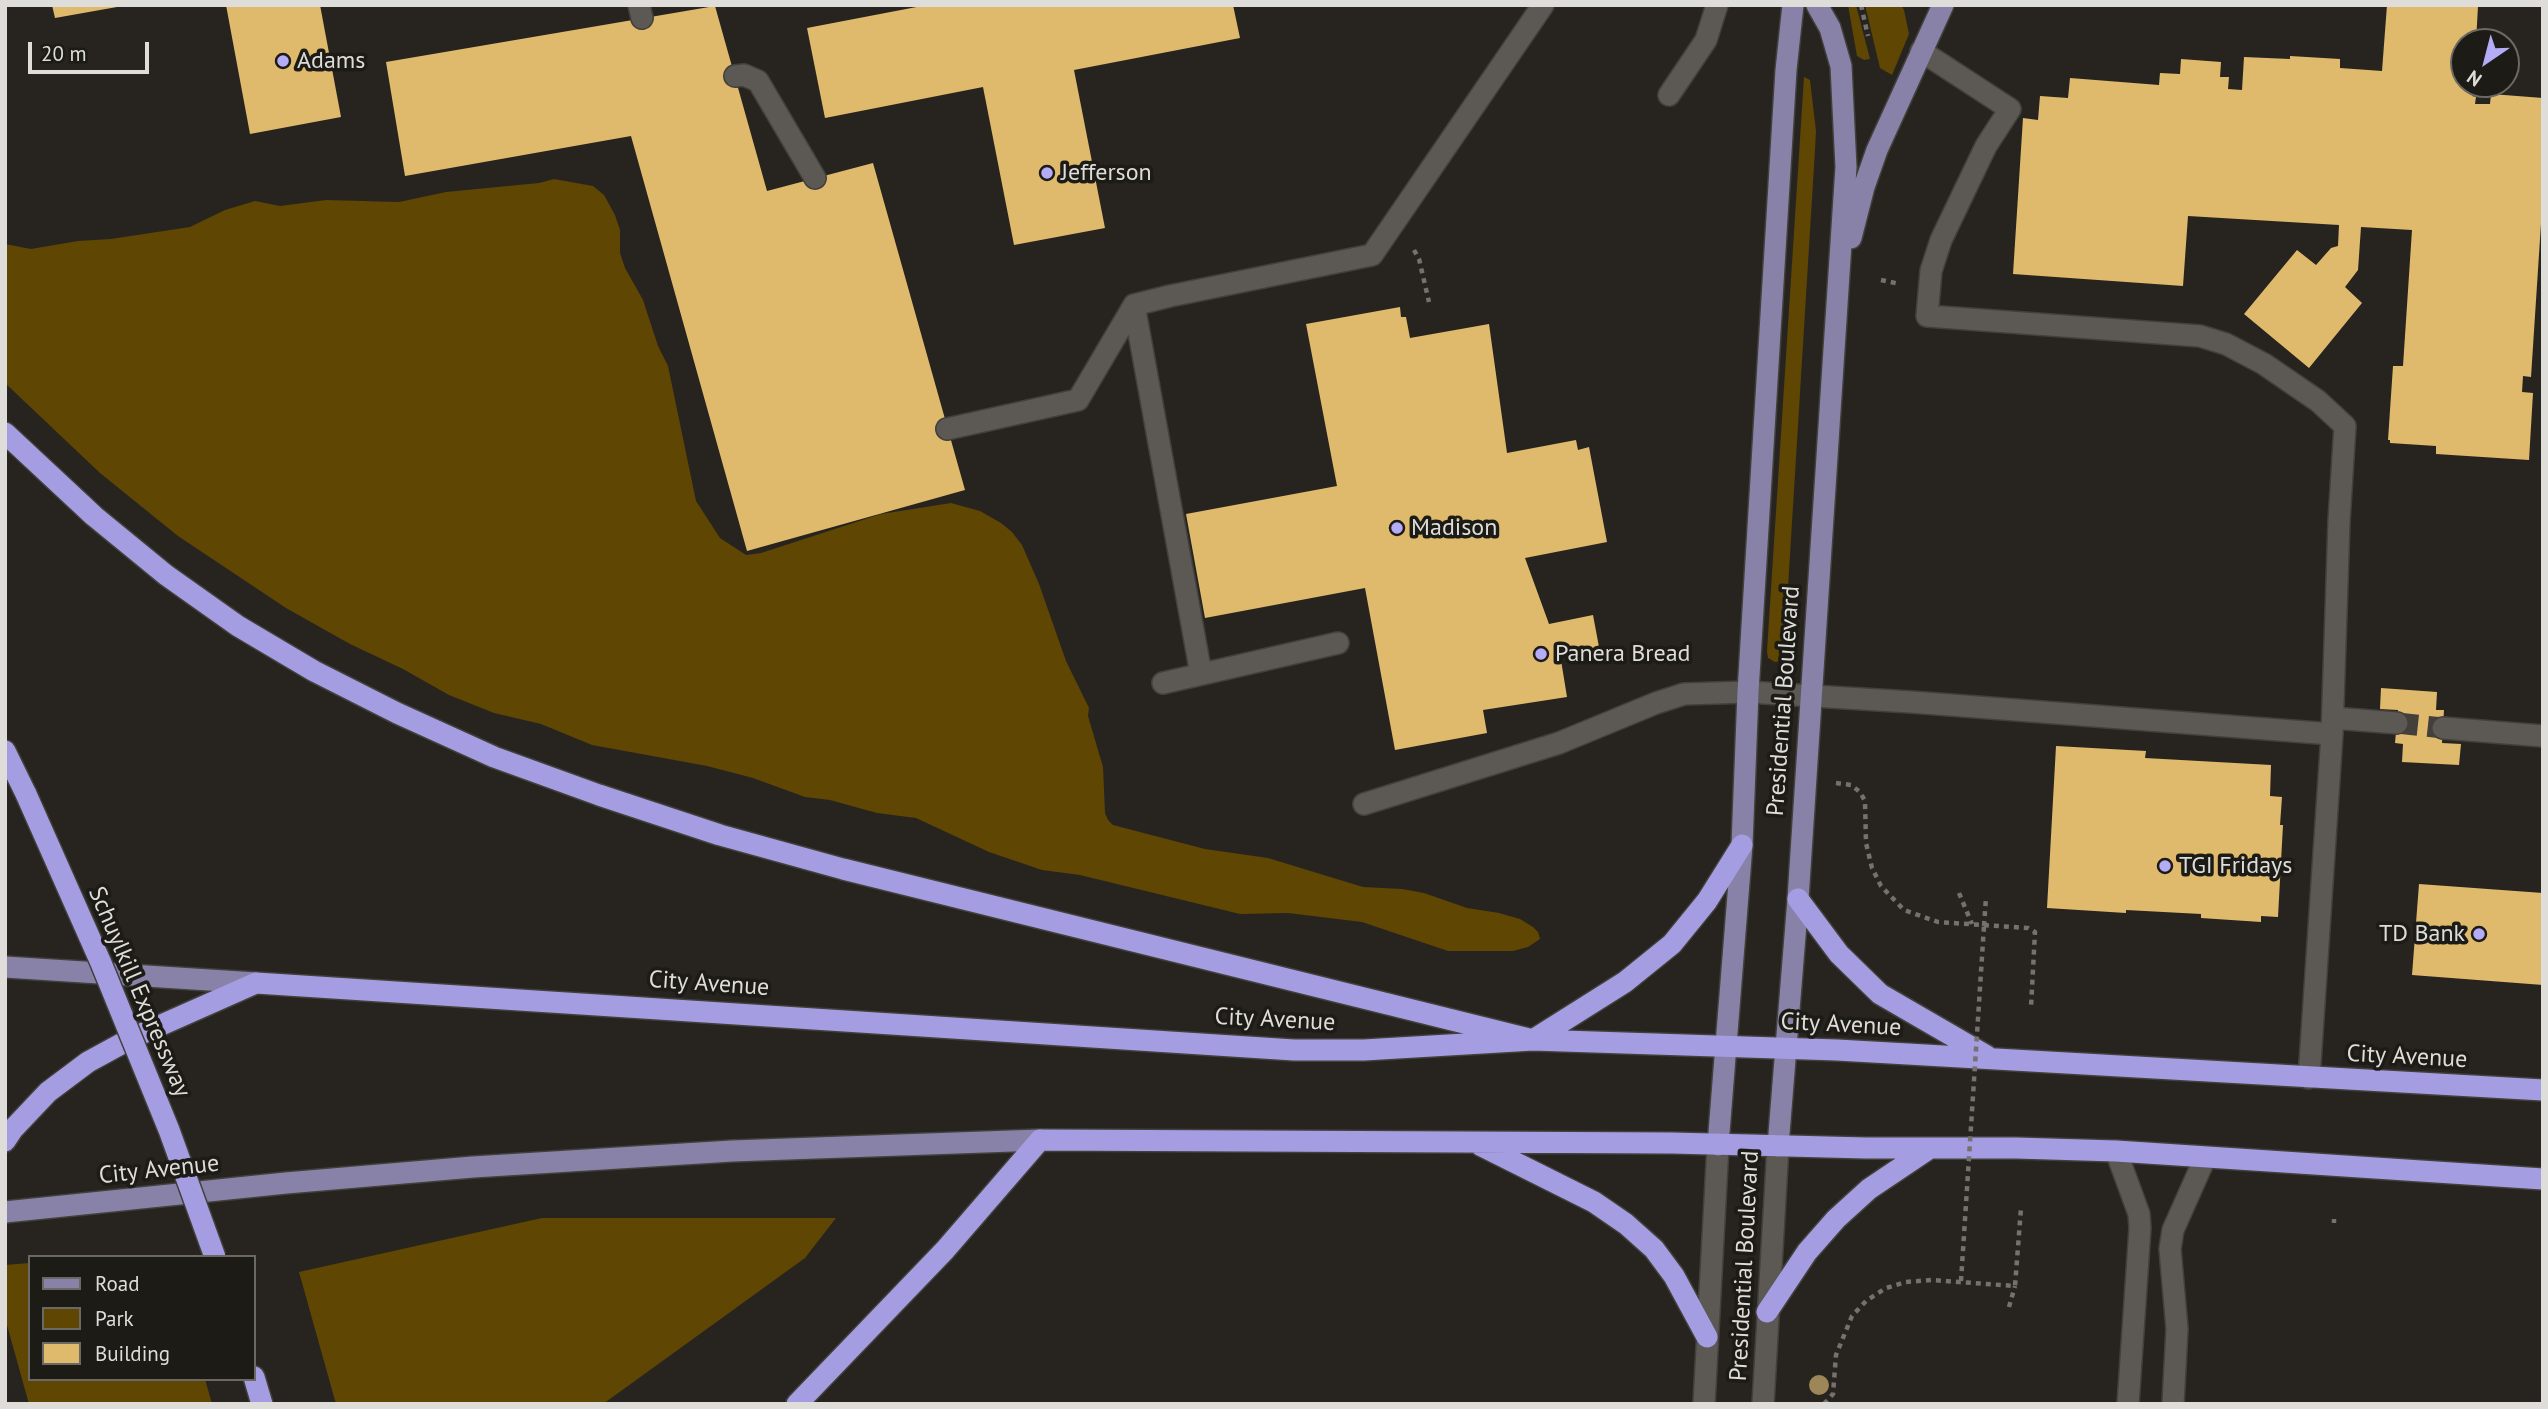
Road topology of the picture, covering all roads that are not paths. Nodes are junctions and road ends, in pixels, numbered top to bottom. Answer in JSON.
{"nodes":[{"id":1,"x":1543,"y":5,"type":"edge"},
{"id":2,"x":1717,"y":5,"type":"edge"},
{"id":3,"x":1793,"y":5,"type":"edge"},
{"id":4,"x":1817,"y":5,"type":"edge"},
{"id":5,"x":1943,"y":5,"type":"edge"},
{"id":6,"x":1921,"y":51,"type":"junction"},
{"id":7,"x":735,"y":76,"type":"dead end"},
{"id":8,"x":1669,"y":95,"type":"dead end"},
{"id":9,"x":816,"y":178,"type":"dead end"},
{"id":10,"x":1838,"y":288,"type":"junction"},
{"id":11,"x":1134,"y":305,"type":"junction"},
{"id":12,"x":947,"y":429,"type":"dead end"},
{"id":13,"x":5,"y":433,"type":"edge"},
{"id":14,"x":1338,"y":643,"type":"dead end"},
{"id":15,"x":1201,"y":674,"type":"junction"},
{"id":16,"x":1163,"y":683,"type":"dead end"},
{"id":17,"x":1748,"y":692,"type":"junction"},
{"id":18,"x":1811,"y":696,"type":"junction"},
{"id":19,"x":2397,"y":723,"type":"tunnel mouth"},
{"id":20,"x":2332,"y":726,"type":"junction"},
{"id":21,"x":2443,"y":728,"type":"tunnel mouth"},
{"id":22,"x":2543,"y":736,"type":"edge"},
{"id":23,"x":5,"y":751,"type":"edge"},
{"id":24,"x":1364,"y":804,"type":"dead end"},
{"id":25,"x":1742,"y":845,"type":"junction"},
{"id":26,"x":1798,"y":899,"type":"junction"},
{"id":27,"x":5,"y":967,"type":"edge"},
{"id":28,"x":256,"y":983,"type":"junction"},
{"id":29,"x":1533,"y":1040,"type":"junction"},
{"id":30,"x":1725,"y":1046,"type":"junction"},
{"id":31,"x":1787,"y":1048,"type":"junction"},
{"id":32,"x":1992,"y":1059,"type":"junction"},
{"id":33,"x":2309,"y":1078,"type":"junction"},
{"id":34,"x":2543,"y":1090,"type":"edge"},
{"id":35,"x":1040,"y":1140,"type":"junction"},
{"id":36,"x":5,"y":1141,"type":"edge"},
{"id":37,"x":1475,"y":1142,"type":"junction"},
{"id":38,"x":1718,"y":1144,"type":"junction"},
{"id":39,"x":1778,"y":1146,"type":"junction"},
{"id":40,"x":1930,"y":1148,"type":"junction"},
{"id":41,"x":2116,"y":1152,"type":"junction"},
{"id":42,"x":2205,"y":1158,"type":"junction"},
{"id":43,"x":2543,"y":1179,"type":"edge"},
{"id":44,"x":5,"y":1213,"type":"edge"},
{"id":45,"x":214,"y":1255,"type":"edge"},
{"id":46,"x":1767,"y":1312,"type":"junction"},
{"id":47,"x":1707,"y":1337,"type":"junction"},
{"id":48,"x":255,"y":1381,"type":"edge"},
{"id":49,"x":796,"y":1403,"type":"edge"},
{"id":50,"x":262,"y":1404,"type":"edge"},
{"id":51,"x":1704,"y":1404,"type":"edge"},
{"id":52,"x":1763,"y":1404,"type":"edge"},
{"id":53,"x":2128,"y":1404,"type":"edge"},
{"id":54,"x":2174,"y":1404,"type":"edge"}],
"edges":[{"from":1,"to":11,"type":"street"},
{"from":2,"to":8,"type":"street"},
{"from":3,"to":17,"type":"main road","name":"Presidential Boulevard"},
{"from":4,"to":10,"type":"main road","name":"Presidential Boulevard"},
{"from":5,"to":6,"type":"main road"},
{"from":6,"to":10,"type":"main road"},
{"from":6,"to":20,"type":"street"},
{"from":7,"to":9,"type":"street"},
{"from":10,"to":18,"type":"main road","name":"Presidential Boulevard"},
{"from":11,"to":12,"type":"street"},
{"from":11,"to":15,"type":"street"},
{"from":13,"to":29,"type":"highway"},
{"from":14,"to":15,"type":"street"},
{"from":15,"to":16,"type":"street"},
{"from":17,"to":18,"type":"street"},
{"from":17,"to":24,"type":"street"},
{"from":17,"to":25,"type":"main road","name":"Presidential Boulevard"},
{"from":18,"to":20,"type":"street"},
{"from":18,"to":26,"type":"main road","name":"Presidential Boulevard"},
{"from":19,"to":20,"type":"street"},
{"from":20,"to":33,"type":"street"},
{"from":21,"to":22,"type":"street"},
{"from":23,"to":45,"type":"highway","name":"Schuylkill Expressway","bridge":true},
{"from":25,"to":29,"type":"highway"},
{"from":25,"to":30,"type":"main road","name":"Presidential Boulevard"},
{"from":26,"to":31,"type":"main road","name":"Presidential Boulevard"},
{"from":26,"to":32,"type":"highway"},
{"from":27,"to":28,"type":"main road","name":"City Avenue"},
{"from":28,"to":29,"type":"highway","name":"City Avenue"},
{"from":28,"to":36,"type":"highway"},
{"from":29,"to":30,"type":"highway","name":"City Avenue"},
{"from":30,"to":31,"type":"highway","name":"City Avenue"},
{"from":30,"to":38,"type":"main road","name":"Presidential Boulevard"},
{"from":31,"to":32,"type":"highway","name":"City Avenue"},
{"from":31,"to":39,"type":"main road","name":"Presidential Boulevard"},
{"from":32,"to":33,"type":"highway","name":"City Avenue"},
{"from":33,"to":34,"type":"highway","name":"City Avenue"},
{"from":35,"to":37,"type":"highway","name":"City Avenue"},
{"from":35,"to":44,"type":"main road","name":"City Avenue"},
{"from":35,"to":49,"type":"highway"},
{"from":37,"to":38,"type":"highway","name":"City Avenue"},
{"from":37,"to":47,"type":"highway"},
{"from":38,"to":39,"type":"highway","name":"City Avenue"},
{"from":38,"to":47,"type":"street","name":"Presidential Boulevard"},
{"from":39,"to":40,"type":"highway","name":"City Avenue"},
{"from":39,"to":46,"type":"street","name":"Presidential Boulevard"},
{"from":40,"to":41,"type":"highway","name":"City Avenue"},
{"from":40,"to":46,"type":"highway"},
{"from":41,"to":42,"type":"highway","name":"City Avenue"},
{"from":41,"to":53,"type":"street"},
{"from":42,"to":43,"type":"highway","name":"City Avenue"},
{"from":42,"to":54,"type":"street"},
{"from":46,"to":52,"type":"street","name":"Presidential Boulevard"},
{"from":47,"to":51,"type":"street","name":"Presidential Boulevard"},
{"from":48,"to":50,"type":"highway"}]}
